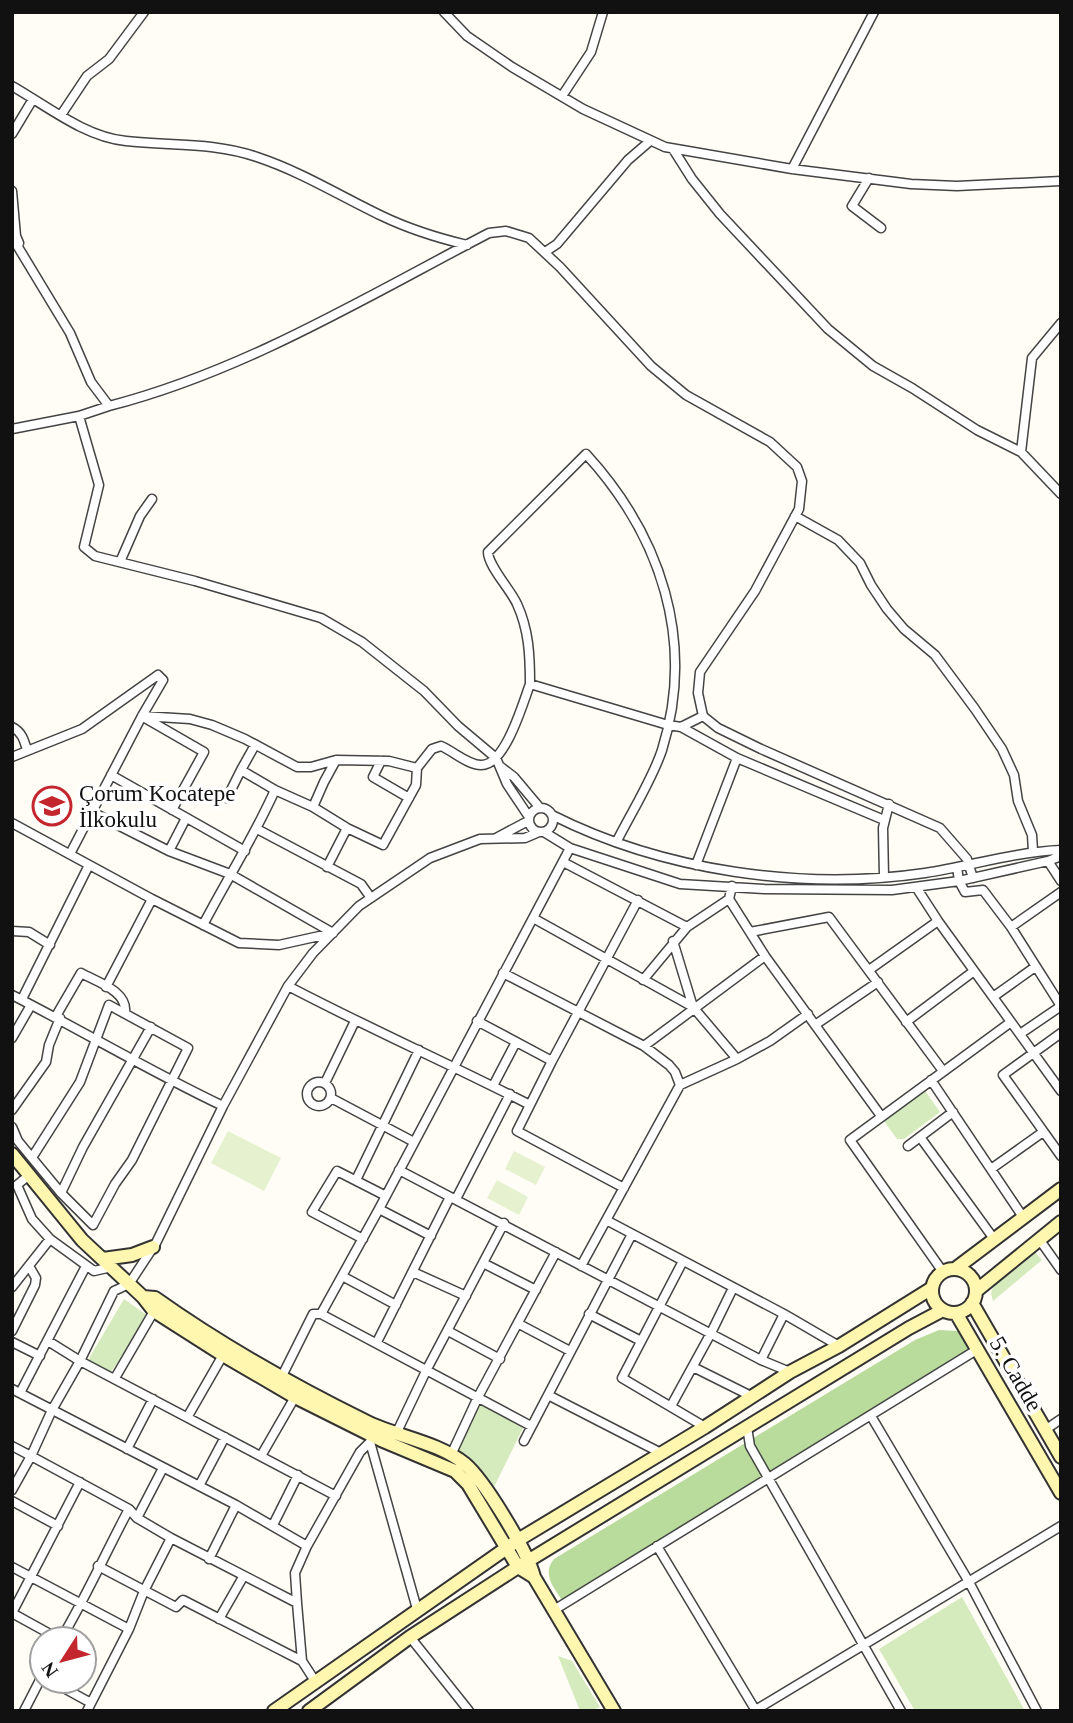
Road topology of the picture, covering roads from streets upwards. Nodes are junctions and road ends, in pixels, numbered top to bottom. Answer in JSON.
{"nodes":[{"id":1,"x":145,"y":12,"type":"edge"},
{"id":2,"x":444,"y":12,"type":"edge"},
{"id":3,"x":603,"y":12,"type":"edge"},
{"id":4,"x":874,"y":12,"type":"edge"},
{"id":5,"x":12,"y":86,"type":"edge"},
{"id":6,"x":562,"y":96,"type":"junction"},
{"id":7,"x":33,"y":99,"type":"junction"},
{"id":8,"x":61,"y":115,"type":"junction"},
{"id":9,"x":12,"y":134,"type":"edge"},
{"id":10,"x":650,"y":141,"type":"junction"},
{"id":11,"x":673,"y":149,"type":"junction"},
{"id":12,"x":792,"y":169,"type":"junction"},
{"id":13,"x":869,"y":178,"type":"junction"},
{"id":14,"x":1061,"y":181,"type":"edge"},
{"id":15,"x":12,"y":191,"type":"edge"},
{"id":16,"x":881,"y":228,"type":"dead end"},
{"id":17,"x":12,"y":237,"type":"edge"},
{"id":18,"x":467,"y":245,"type":"junction"},
{"id":19,"x":545,"y":252,"type":"junction"},
{"id":20,"x":24,"y":257,"type":"junction"},
{"id":21,"x":1061,"y":323,"type":"edge"},
{"id":22,"x":109,"y":406,"type":"junction"},
{"id":23,"x":79,"y":416,"type":"junction"},
{"id":24,"x":12,"y":429,"type":"edge"},
{"id":25,"x":1021,"y":452,"type":"junction"},
{"id":26,"x":1061,"y":494,"type":"edge"},
{"id":27,"x":152,"y":499,"type":"dead end"},
{"id":28,"x":795,"y":516,"type":"junction"},
{"id":29,"x":120,"y":562,"type":"junction"},
{"id":30,"x":530,"y":684,"type":"junction"},
{"id":31,"x":142,"y":716,"type":"junction"},
{"id":32,"x":703,"y":716,"type":"junction"},
{"id":33,"x":668,"y":725,"type":"junction"},
{"id":34,"x":12,"y":727,"type":"edge"},
{"id":35,"x":681,"y":727,"type":"junction"},
{"id":36,"x":255,"y":745,"type":"junction"},
{"id":37,"x":27,"y":750,"type":"junction"},
{"id":38,"x":12,"y":757,"type":"edge"},
{"id":39,"x":496,"y":758,"type":"junction"},
{"id":40,"x":737,"y":758,"type":"junction"},
{"id":41,"x":337,"y":760,"type":"junction"},
{"id":42,"x":381,"y":761,"type":"junction"},
{"id":43,"x":501,"y":767,"type":"junction"},
{"id":44,"x":417,"y":768,"type":"junction"},
{"id":45,"x":241,"y":770,"type":"junction"},
{"id":46,"x":111,"y":775,"type":"junction"},
{"id":47,"x":275,"y":790,"type":"junction"},
{"id":48,"x":227,"y":798,"type":"dead end"},
{"id":49,"x":409,"y":798,"type":"junction"},
{"id":50,"x":889,"y":804,"type":"junction"},
{"id":51,"x":313,"y":807,"type":"junction"},
{"id":52,"x":540,"y":808,"type":"junction"},
{"id":53,"x":172,"y":810,"type":"junction"},
{"id":54,"x":92,"y":812,"type":"junction"},
{"id":55,"x":552,"y":816,"type":"junction"},
{"id":56,"x":186,"y":818,"type":"junction"},
{"id":57,"x":528,"y":819,"type":"junction"},
{"id":58,"x":884,"y":820,"type":"junction"},
{"id":59,"x":12,"y":823,"type":"edge"},
{"id":60,"x":347,"y":828,"type":"junction"},
{"id":61,"x":257,"y":829,"type":"junction"},
{"id":62,"x":541,"y":832,"type":"junction"},
{"id":63,"x":496,"y":838,"type":"junction"},
{"id":64,"x":617,"y":841,"type":"junction"},
{"id":65,"x":570,"y":848,"type":"junction"},
{"id":66,"x":169,"y":850,"type":"junction"},
{"id":67,"x":1061,"y":850,"type":"edge"},
{"id":68,"x":245,"y":851,"type":"junction"},
{"id":69,"x":1033,"y":851,"type":"junction"},
{"id":70,"x":70,"y":854,"type":"junction"},
{"id":71,"x":1061,"y":856,"type":"edge"},
{"id":72,"x":1048,"y":861,"type":"junction"},
{"id":73,"x":563,"y":862,"type":"junction"},
{"id":74,"x":969,"y":864,"type":"junction"},
{"id":75,"x":89,"y":865,"type":"junction"},
{"id":76,"x":696,"y":865,"type":"junction"},
{"id":77,"x":327,"y":867,"type":"junction"},
{"id":78,"x":957,"y":867,"type":"junction"},
{"id":79,"x":230,"y":874,"type":"junction"},
{"id":80,"x":884,"y":877,"type":"junction"},
{"id":81,"x":973,"y":878,"type":"junction"},
{"id":82,"x":958,"y":881,"type":"junction"},
{"id":83,"x":1061,"y":881,"type":"edge"},
{"id":84,"x":732,"y":886,"type":"junction"},
{"id":85,"x":916,"y":887,"type":"junction"},
{"id":86,"x":1061,"y":892,"type":"edge"},
{"id":87,"x":371,"y":898,"type":"junction"},
{"id":88,"x":729,"y":899,"type":"junction"},
{"id":89,"x":152,"y":900,"type":"junction"},
{"id":90,"x":638,"y":900,"type":"junction"},
{"id":91,"x":533,"y":918,"type":"junction"},
{"id":92,"x":938,"y":922,"type":"junction"},
{"id":93,"x":203,"y":925,"type":"junction"},
{"id":94,"x":687,"y":927,"type":"junction"},
{"id":95,"x":1011,"y":927,"type":"junction"},
{"id":96,"x":12,"y":932,"type":"edge"},
{"id":97,"x":750,"y":932,"type":"junction"},
{"id":98,"x":333,"y":933,"type":"junction"},
{"id":99,"x":673,"y":941,"type":"junction"},
{"id":100,"x":50,"y":945,"type":"junction"},
{"id":101,"x":765,"y":956,"type":"junction"},
{"id":102,"x":607,"y":960,"type":"junction"},
{"id":103,"x":1035,"y":967,"type":"junction"},
{"id":104,"x":869,"y":970,"type":"junction"},
{"id":105,"x":974,"y":971,"type":"junction"},
{"id":106,"x":503,"y":973,"type":"junction"},
{"id":107,"x":643,"y":981,"type":"junction"},
{"id":108,"x":878,"y":982,"type":"junction"},
{"id":109,"x":288,"y":986,"type":"junction"},
{"id":110,"x":106,"y":987,"type":"junction"},
{"id":111,"x":12,"y":995,"type":"edge"},
{"id":112,"x":993,"y":997,"type":"junction"},
{"id":113,"x":22,"y":999,"type":"junction"},
{"id":114,"x":31,"y":1005,"type":"junction"},
{"id":115,"x":1061,"y":1006,"type":"edge"},
{"id":116,"x":693,"y":1007,"type":"junction"},
{"id":117,"x":578,"y":1012,"type":"junction"},
{"id":118,"x":125,"y":1013,"type":"junction"},
{"id":119,"x":808,"y":1014,"type":"junction"},
{"id":120,"x":58,"y":1017,"type":"junction"},
{"id":121,"x":355,"y":1021,"type":"junction"},
{"id":122,"x":477,"y":1021,"type":"junction"},
{"id":123,"x":906,"y":1021,"type":"junction"},
{"id":124,"x":1011,"y":1022,"type":"junction"},
{"id":125,"x":816,"y":1026,"type":"junction"},
{"id":126,"x":150,"y":1027,"type":"junction"},
{"id":127,"x":1061,"y":1033,"type":"edge"},
{"id":128,"x":1020,"y":1034,"type":"junction"},
{"id":129,"x":12,"y":1038,"type":"edge"},
{"id":130,"x":97,"y":1039,"type":"junction"},
{"id":131,"x":516,"y":1042,"type":"junction"},
{"id":132,"x":645,"y":1046,"type":"junction"},
{"id":133,"x":419,"y":1050,"type":"junction"},
{"id":134,"x":1033,"y":1053,"type":"junction"},
{"id":135,"x":737,"y":1059,"type":"junction"},
{"id":136,"x":133,"y":1061,"type":"junction"},
{"id":137,"x":552,"y":1061,"type":"junction"},
{"id":138,"x":454,"y":1066,"type":"junction"},
{"id":139,"x":943,"y":1071,"type":"junction"},
{"id":140,"x":931,"y":1080,"type":"junction"},
{"id":141,"x":171,"y":1081,"type":"junction"},
{"id":142,"x":325,"y":1083,"type":"junction"},
{"id":143,"x":680,"y":1085,"type":"junction"},
{"id":144,"x":493,"y":1086,"type":"junction"},
{"id":145,"x":1061,"y":1091,"type":"edge"},
{"id":146,"x":510,"y":1094,"type":"junction"},
{"id":147,"x":331,"y":1098,"type":"junction"},
{"id":148,"x":530,"y":1105,"type":"junction"},
{"id":149,"x":223,"y":1106,"type":"junction"},
{"id":150,"x":12,"y":1110,"type":"edge"},
{"id":151,"x":953,"y":1112,"type":"junction"},
{"id":152,"x":881,"y":1116,"type":"junction"},
{"id":153,"x":383,"y":1125,"type":"junction"},
{"id":154,"x":12,"y":1127,"type":"edge"},
{"id":155,"x":1043,"y":1132,"type":"junction"},
{"id":156,"x":920,"y":1137,"type":"junction"},
{"id":157,"x":414,"y":1142,"type":"junction"},
{"id":158,"x":15,"y":1143,"type":"edge"},
{"id":159,"x":908,"y":1146,"type":"dead end"},
{"id":160,"x":12,"y":1154,"type":"edge"},
{"id":161,"x":33,"y":1156,"type":"junction"},
{"id":162,"x":1061,"y":1156,"type":"edge"},
{"id":163,"x":991,"y":1169,"type":"junction"},
{"id":164,"x":399,"y":1170,"type":"junction"},
{"id":165,"x":28,"y":1176,"type":"junction"},
{"id":166,"x":356,"y":1180,"type":"junction"},
{"id":167,"x":15,"y":1184,"type":"edge"},
{"id":168,"x":624,"y":1188,"type":"junction"},
{"id":169,"x":1061,"y":1189,"type":"edge"},
{"id":170,"x":61,"y":1193,"type":"junction"},
{"id":171,"x":386,"y":1196,"type":"junction"},
{"id":172,"x":453,"y":1198,"type":"junction"},
{"id":173,"x":379,"y":1209,"type":"junction"},
{"id":174,"x":1023,"y":1217,"type":"junction"},
{"id":175,"x":607,"y":1220,"type":"junction"},
{"id":176,"x":1061,"y":1222,"type":"edge"},
{"id":177,"x":503,"y":1223,"type":"junction"},
{"id":178,"x":632,"y":1234,"type":"junction"},
{"id":179,"x":431,"y":1236,"type":"junction"},
{"id":180,"x":50,"y":1239,"type":"junction"},
{"id":181,"x":363,"y":1239,"type":"junction"},
{"id":182,"x":994,"y":1239,"type":"junction"},
{"id":183,"x":1039,"y":1239,"type":"junction"},
{"id":184,"x":153,"y":1247,"type":"junction"},
{"id":185,"x":556,"y":1252,"type":"junction"},
{"id":186,"x":683,"y":1261,"type":"junction"},
{"id":187,"x":108,"y":1263,"type":"junction"},
{"id":188,"x":484,"y":1263,"type":"junction"},
{"id":189,"x":29,"y":1266,"type":"junction"},
{"id":190,"x":86,"y":1266,"type":"junction"},
{"id":191,"x":582,"y":1266,"type":"junction"},
{"id":192,"x":1060,"y":1266,"type":"edge"},
{"id":193,"x":949,"y":1270,"type":"junction"},
{"id":194,"x":413,"y":1272,"type":"junction"},
{"id":195,"x":342,"y":1276,"type":"junction"},
{"id":196,"x":607,"y":1281,"type":"junction"},
{"id":197,"x":129,"y":1283,"type":"junction"},
{"id":198,"x":12,"y":1286,"type":"edge"},
{"id":199,"x":733,"y":1288,"type":"junction"},
{"id":200,"x":932,"y":1288,"type":"junction"},
{"id":201,"x":536,"y":1290,"type":"junction"},
{"id":202,"x":466,"y":1296,"type":"junction"},
{"id":203,"x":143,"y":1297,"type":"junction"},
{"id":204,"x":974,"y":1297,"type":"junction"},
{"id":205,"x":396,"y":1305,"type":"junction"},
{"id":206,"x":659,"y":1305,"type":"junction"},
{"id":207,"x":154,"y":1311,"type":"junction"},
{"id":208,"x":950,"y":1312,"type":"junction"},
{"id":209,"x":321,"y":1314,"type":"junction"},
{"id":210,"x":589,"y":1314,"type":"junction"},
{"id":211,"x":784,"y":1314,"type":"junction"},
{"id":212,"x":519,"y":1324,"type":"junction"},
{"id":213,"x":12,"y":1331,"type":"edge"},
{"id":214,"x":448,"y":1331,"type":"junction"},
{"id":215,"x":711,"y":1333,"type":"junction"},
{"id":216,"x":47,"y":1341,"type":"junction"},
{"id":217,"x":641,"y":1341,"type":"junction"},
{"id":218,"x":12,"y":1342,"type":"edge"},
{"id":219,"x":377,"y":1342,"type":"junction"},
{"id":220,"x":839,"y":1346,"type":"junction"},
{"id":221,"x":978,"y":1349,"type":"junction"},
{"id":222,"x":570,"y":1351,"type":"junction"},
{"id":223,"x":223,"y":1355,"type":"junction"},
{"id":224,"x":40,"y":1356,"type":"junction"},
{"id":225,"x":499,"y":1359,"type":"junction"},
{"id":226,"x":761,"y":1360,"type":"junction"},
{"id":227,"x":80,"y":1361,"type":"junction"},
{"id":228,"x":693,"y":1367,"type":"junction"},
{"id":229,"x":427,"y":1369,"type":"junction"},
{"id":230,"x":790,"y":1372,"type":"junction"},
{"id":231,"x":282,"y":1376,"type":"junction"},
{"id":232,"x":115,"y":1378,"type":"junction"},
{"id":233,"x":16,"y":1392,"type":"edge"},
{"id":234,"x":548,"y":1395,"type":"junction"},
{"id":235,"x":295,"y":1397,"type":"junction"},
{"id":236,"x":478,"y":1397,"type":"junction"},
{"id":237,"x":753,"y":1397,"type":"junction"},
{"id":238,"x":153,"y":1399,"type":"junction"},
{"id":239,"x":671,"y":1406,"type":"junction"},
{"id":240,"x":52,"y":1410,"type":"junction"},
{"id":241,"x":188,"y":1416,"type":"junction"},
{"id":242,"x":871,"y":1416,"type":"junction"},
{"id":243,"x":1061,"y":1419,"type":"edge"},
{"id":244,"x":531,"y":1426,"type":"junction"},
{"id":245,"x":705,"y":1427,"type":"junction"},
{"id":246,"x":747,"y":1427,"type":"junction"},
{"id":247,"x":1045,"y":1430,"type":"junction"},
{"id":248,"x":396,"y":1434,"type":"junction"},
{"id":249,"x":225,"y":1437,"type":"junction"},
{"id":250,"x":371,"y":1439,"type":"junction"},
{"id":251,"x":523,"y":1441,"type":"dead end"},
{"id":252,"x":12,"y":1446,"type":"edge"},
{"id":253,"x":127,"y":1449,"type":"junction"},
{"id":254,"x":661,"y":1453,"type":"junction"},
{"id":255,"x":451,"y":1455,"type":"junction"},
{"id":256,"x":31,"y":1456,"type":"junction"},
{"id":257,"x":261,"y":1456,"type":"junction"},
{"id":258,"x":1061,"y":1457,"type":"edge"},
{"id":259,"x":163,"y":1468,"type":"junction"},
{"id":260,"x":298,"y":1475,"type":"junction"},
{"id":261,"x":770,"y":1478,"type":"junction"},
{"id":262,"x":80,"y":1482,"type":"junction"},
{"id":263,"x":199,"y":1486,"type":"junction"},
{"id":264,"x":12,"y":1490,"type":"edge"},
{"id":265,"x":1061,"y":1493,"type":"edge"},
{"id":266,"x":336,"y":1496,"type":"junction"},
{"id":267,"x":12,"y":1500,"type":"edge"},
{"id":268,"x":236,"y":1505,"type":"junction"},
{"id":269,"x":129,"y":1509,"type":"junction"},
{"id":270,"x":136,"y":1518,"type":"junction"},
{"id":271,"x":273,"y":1525,"type":"junction"},
{"id":272,"x":58,"y":1526,"type":"junction"},
{"id":273,"x":1061,"y":1526,"type":"edge"},
{"id":274,"x":171,"y":1538,"type":"junction"},
{"id":275,"x":512,"y":1544,"type":"junction"},
{"id":276,"x":307,"y":1546,"type":"junction"},
{"id":277,"x":657,"y":1546,"type":"junction"},
{"id":278,"x":209,"y":1559,"type":"junction"},
{"id":279,"x":530,"y":1559,"type":"junction"},
{"id":280,"x":98,"y":1566,"type":"junction"},
{"id":281,"x":12,"y":1567,"type":"edge"},
{"id":282,"x":518,"y":1567,"type":"junction"},
{"id":283,"x":243,"y":1577,"type":"junction"},
{"id":284,"x":534,"y":1577,"type":"junction"},
{"id":285,"x":32,"y":1578,"type":"junction"},
{"id":286,"x":969,"y":1583,"type":"junction"},
{"id":287,"x":144,"y":1591,"type":"junction"},
{"id":288,"x":297,"y":1603,"type":"junction"},
{"id":289,"x":82,"y":1604,"type":"junction"},
{"id":290,"x":417,"y":1609,"type":"junction"},
{"id":291,"x":554,"y":1610,"type":"junction"},
{"id":292,"x":12,"y":1613,"type":"edge"},
{"id":293,"x":219,"y":1619,"type":"junction"},
{"id":294,"x":34,"y":1625,"type":"edge"},
{"id":295,"x":69,"y":1625,"type":"edge"},
{"id":296,"x":129,"y":1629,"type":"junction"},
{"id":297,"x":410,"y":1637,"type":"junction"},
{"id":298,"x":863,"y":1644,"type":"junction"},
{"id":299,"x":302,"y":1661,"type":"junction"},
{"id":300,"x":315,"y":1681,"type":"junction"},
{"id":301,"x":32,"y":1695,"type":"edge"},
{"id":302,"x":71,"y":1695,"type":"edge"},
{"id":303,"x":89,"y":1707,"type":"edge"},
{"id":304,"x":24,"y":1711,"type":"edge"},
{"id":305,"x":274,"y":1711,"type":"edge"},
{"id":306,"x":309,"y":1711,"type":"edge"},
{"id":307,"x":469,"y":1711,"type":"edge"},
{"id":308,"x":614,"y":1711,"type":"edge"},
{"id":309,"x":756,"y":1711,"type":"edge"},
{"id":310,"x":901,"y":1711,"type":"edge"},
{"id":311,"x":1037,"y":1711,"type":"edge"}],
"edges":[{"from":1,"to":8,"type":"street"},
{"from":2,"to":6,"type":"street"},
{"from":3,"to":6,"type":"street"},
{"from":4,"to":12,"type":"street"},
{"from":5,"to":7,"type":"street"},
{"from":6,"to":10,"type":"street"},
{"from":7,"to":8,"type":"street"},
{"from":7,"to":9,"type":"street"},
{"from":8,"to":18,"type":"street"},
{"from":10,"to":11,"type":"street"},
{"from":10,"to":19,"type":"street"},
{"from":11,"to":12,"type":"street"},
{"from":11,"to":25,"type":"street"},
{"from":12,"to":13,"type":"street"},
{"from":13,"to":14,"type":"street"},
{"from":13,"to":16,"type":"street"},
{"from":15,"to":20,"type":"street"},
{"from":17,"to":20,"type":"street"},
{"from":18,"to":19,"type":"street"},
{"from":18,"to":22,"type":"street"},
{"from":19,"to":28,"type":"street"},
{"from":20,"to":22,"type":"street"},
{"from":21,"to":25,"type":"street"},
{"from":22,"to":23,"type":"street"},
{"from":23,"to":24,"type":"street"},
{"from":23,"to":29,"type":"street"},
{"from":25,"to":26,"type":"street"},
{"from":27,"to":29,"type":"street"},
{"from":28,"to":32,"type":"street"},
{"from":28,"to":69,"type":"street"},
{"from":29,"to":39,"type":"street"},
{"from":30,"to":33,"type":"street"},
{"from":30,"to":33,"type":"street"},
{"from":30,"to":39,"type":"street"},
{"from":31,"to":36,"type":"street"},
{"from":31,"to":37,"type":"street"},
{"from":31,"to":46,"type":"street"},
{"from":31,"to":53,"type":"street"},
{"from":32,"to":35,"type":"street"},
{"from":32,"to":50,"type":"street"},
{"from":33,"to":35,"type":"street"},
{"from":33,"to":64,"type":"street"},
{"from":34,"to":37,"type":"street"},
{"from":35,"to":40,"type":"street"},
{"from":36,"to":41,"type":"street"},
{"from":36,"to":45,"type":"street"},
{"from":37,"to":38,"type":"street"},
{"from":39,"to":43,"type":"street"},
{"from":39,"to":44,"type":"street"},
{"from":40,"to":58,"type":"street"},
{"from":40,"to":76,"type":"street"},
{"from":41,"to":42,"type":"street"},
{"from":41,"to":51,"type":"street"},
{"from":42,"to":44,"type":"street"},
{"from":42,"to":49,"type":"street"},
{"from":43,"to":52,"type":"street"},
{"from":43,"to":57,"type":"street"},
{"from":44,"to":49,"type":"street"},
{"from":45,"to":47,"type":"street"},
{"from":45,"to":48,"type":"street"},
{"from":46,"to":53,"type":"street"},
{"from":46,"to":54,"type":"street"},
{"from":47,"to":51,"type":"street"},
{"from":47,"to":61,"type":"street"},
{"from":49,"to":60,"type":"street"},
{"from":50,"to":58,"type":"street"},
{"from":50,"to":74,"type":"street"},
{"from":51,"to":60,"type":"street"},
{"from":52,"to":55,"type":"street"},
{"from":52,"to":57,"type":"street"},
{"from":53,"to":56,"type":"street"},
{"from":54,"to":66,"type":"street"},
{"from":54,"to":70,"type":"street"},
{"from":55,"to":62,"type":"street"},
{"from":55,"to":64,"type":"street"},
{"from":56,"to":66,"type":"street"},
{"from":56,"to":68,"type":"street"},
{"from":57,"to":62,"type":"street"},
{"from":57,"to":63,"type":"street"},
{"from":58,"to":80,"type":"street"},
{"from":59,"to":70,"type":"street"},
{"from":60,"to":77,"type":"street"},
{"from":61,"to":68,"type":"street"},
{"from":61,"to":77,"type":"street"},
{"from":62,"to":63,"type":"street"},
{"from":62,"to":65,"type":"street"},
{"from":63,"to":87,"type":"street"},
{"from":64,"to":76,"type":"street"},
{"from":65,"to":73,"type":"street"},
{"from":65,"to":84,"type":"street"},
{"from":66,"to":79,"type":"street"},
{"from":67,"to":69,"type":"street"},
{"from":68,"to":79,"type":"street"},
{"from":69,"to":74,"type":"street"},
{"from":70,"to":75,"type":"street"},
{"from":71,"to":72,"type":"street"},
{"from":72,"to":81,"type":"street"},
{"from":72,"to":83,"type":"street"},
{"from":73,"to":90,"type":"street"},
{"from":73,"to":91,"type":"street"},
{"from":74,"to":78,"type":"street"},
{"from":74,"to":81,"type":"street"},
{"from":75,"to":89,"type":"street"},
{"from":75,"to":100,"type":"street"},
{"from":76,"to":80,"type":"street"},
{"from":77,"to":87,"type":"street"},
{"from":78,"to":80,"type":"street"},
{"from":78,"to":82,"type":"street"},
{"from":79,"to":93,"type":"street"},
{"from":79,"to":98,"type":"street"},
{"from":81,"to":82,"type":"street"},
{"from":82,"to":85,"type":"street"},
{"from":82,"to":95,"type":"street"},
{"from":84,"to":85,"type":"street"},
{"from":84,"to":88,"type":"street"},
{"from":85,"to":92,"type":"street"},
{"from":86,"to":95,"type":"street"},
{"from":87,"to":98,"type":"street"},
{"from":88,"to":94,"type":"street"},
{"from":88,"to":97,"type":"street"},
{"from":89,"to":93,"type":"street"},
{"from":89,"to":110,"type":"street"},
{"from":90,"to":94,"type":"street"},
{"from":90,"to":102,"type":"street"},
{"from":91,"to":102,"type":"street"},
{"from":91,"to":106,"type":"street"},
{"from":92,"to":104,"type":"street"},
{"from":92,"to":105,"type":"street"},
{"from":93,"to":98,"type":"street"},
{"from":94,"to":99,"type":"street"},
{"from":95,"to":103,"type":"street"},
{"from":96,"to":100,"type":"street"},
{"from":97,"to":101,"type":"street"},
{"from":97,"to":104,"type":"street"},
{"from":98,"to":109,"type":"street"},
{"from":99,"to":107,"type":"street"},
{"from":99,"to":116,"type":"street"},
{"from":100,"to":113,"type":"street"},
{"from":101,"to":116,"type":"street"},
{"from":101,"to":119,"type":"street"},
{"from":102,"to":107,"type":"street"},
{"from":102,"to":117,"type":"street"},
{"from":103,"to":112,"type":"street"},
{"from":103,"to":115,"type":"street"},
{"from":104,"to":108,"type":"street"},
{"from":105,"to":112,"type":"street"},
{"from":105,"to":123,"type":"street"},
{"from":106,"to":117,"type":"street"},
{"from":106,"to":122,"type":"street"},
{"from":107,"to":116,"type":"street"},
{"from":108,"to":123,"type":"street"},
{"from":108,"to":125,"type":"street"},
{"from":109,"to":121,"type":"street"},
{"from":109,"to":149,"type":"street"},
{"from":110,"to":118,"type":"street"},
{"from":110,"to":120,"type":"street"},
{"from":111,"to":113,"type":"street"},
{"from":112,"to":124,"type":"street"},
{"from":113,"to":114,"type":"street"},
{"from":114,"to":120,"type":"street"},
{"from":114,"to":129,"type":"street"},
{"from":115,"to":128,"type":"street"},
{"from":116,"to":132,"type":"street"},
{"from":116,"to":135,"type":"street"},
{"from":117,"to":132,"type":"street"},
{"from":117,"to":137,"type":"street"},
{"from":118,"to":126,"type":"street"},
{"from":118,"to":130,"type":"street"},
{"from":119,"to":125,"type":"street"},
{"from":119,"to":135,"type":"street"},
{"from":120,"to":130,"type":"street"},
{"from":120,"to":150,"type":"street"},
{"from":121,"to":133,"type":"street"},
{"from":121,"to":142,"type":"street"},
{"from":122,"to":131,"type":"street"},
{"from":122,"to":138,"type":"street"},
{"from":123,"to":139,"type":"street"},
{"from":124,"to":128,"type":"street"},
{"from":124,"to":139,"type":"street"},
{"from":125,"to":152,"type":"street"},
{"from":126,"to":136,"type":"street"},
{"from":126,"to":141,"type":"street"},
{"from":127,"to":134,"type":"street"},
{"from":128,"to":134,"type":"street"},
{"from":130,"to":136,"type":"street"},
{"from":130,"to":161,"type":"street"},
{"from":131,"to":137,"type":"street"},
{"from":131,"to":144,"type":"street"},
{"from":132,"to":143,"type":"street"},
{"from":133,"to":138,"type":"street"},
{"from":133,"to":153,"type":"street"},
{"from":134,"to":145,"type":"street"},
{"from":134,"to":155,"type":"street"},
{"from":135,"to":143,"type":"street"},
{"from":136,"to":141,"type":"street"},
{"from":136,"to":170,"type":"street"},
{"from":137,"to":148,"type":"street"},
{"from":138,"to":144,"type":"street"},
{"from":138,"to":157,"type":"street"},
{"from":139,"to":140,"type":"street"},
{"from":140,"to":151,"type":"street"},
{"from":140,"to":152,"type":"street"},
{"from":141,"to":149,"type":"street"},
{"from":141,"to":170,"type":"street"},
{"from":142,"to":147,"type":"street"},
{"from":142,"to":147,"type":"street"},
{"from":143,"to":168,"type":"street"},
{"from":144,"to":146,"type":"street"},
{"from":146,"to":148,"type":"street"},
{"from":146,"to":172,"type":"street"},
{"from":147,"to":153,"type":"street"},
{"from":148,"to":168,"type":"street"},
{"from":149,"to":184,"type":"street"},
{"from":151,"to":156,"type":"street"},
{"from":151,"to":163,"type":"street"},
{"from":152,"to":193,"type":"street"},
{"from":153,"to":157,"type":"street"},
{"from":153,"to":166,"type":"street"},
{"from":154,"to":158,"type":"street"},
{"from":155,"to":162,"type":"street"},
{"from":155,"to":163,"type":"street"},
{"from":156,"to":159,"type":"street"},
{"from":156,"to":182,"type":"street"},
{"from":157,"to":164,"type":"street"},
{"from":158,"to":161,"type":"street"},
{"from":160,"to":165,"type":"street"},
{"from":161,"to":170,"type":"street"},
{"from":163,"to":174,"type":"street"},
{"from":164,"to":171,"type":"street"},
{"from":164,"to":172,"type":"street"},
{"from":165,"to":167,"type":"street"},
{"from":165,"to":187,"type":"street"},
{"from":166,"to":171,"type":"street"},
{"from":166,"to":181,"type":"street"},
{"from":167,"to":180,"type":"street"},
{"from":168,"to":175,"type":"street"},
{"from":169,"to":174,"type":"street"},
{"from":171,"to":173,"type":"street"},
{"from":172,"to":177,"type":"street"},
{"from":172,"to":179,"type":"street"},
{"from":173,"to":179,"type":"street"},
{"from":173,"to":181,"type":"street"},
{"from":174,"to":182,"type":"street"},
{"from":175,"to":178,"type":"street"},
{"from":175,"to":191,"type":"street"},
{"from":176,"to":183,"type":"street"},
{"from":177,"to":185,"type":"street"},
{"from":177,"to":188,"type":"street"},
{"from":178,"to":186,"type":"street"},
{"from":178,"to":196,"type":"street"},
{"from":179,"to":194,"type":"street"},
{"from":180,"to":189,"type":"street"},
{"from":180,"to":190,"type":"street"},
{"from":181,"to":195,"type":"street"},
{"from":182,"to":193,"type":"street"},
{"from":183,"to":192,"type":"street"},
{"from":183,"to":204,"type":"street"},
{"from":184,"to":187,"type":"street"},
{"from":184,"to":197,"type":"street"},
{"from":185,"to":191,"type":"street"},
{"from":185,"to":201,"type":"street"},
{"from":186,"to":199,"type":"street"},
{"from":186,"to":206,"type":"street"},
{"from":187,"to":190,"type":"street"},
{"from":187,"to":197,"type":"street"},
{"from":188,"to":201,"type":"street"},
{"from":188,"to":202,"type":"street"},
{"from":189,"to":198,"type":"street"},
{"from":189,"to":213,"type":"street"},
{"from":190,"to":216,"type":"street"},
{"from":191,"to":196,"type":"street"},
{"from":193,"to":200,"type":"street"},
{"from":193,"to":204,"type":"street"},
{"from":194,"to":202,"type":"street"},
{"from":194,"to":205,"type":"street"},
{"from":195,"to":205,"type":"street"},
{"from":195,"to":209,"type":"street"},
{"from":196,"to":206,"type":"street"},
{"from":196,"to":210,"type":"street"},
{"from":197,"to":203,"type":"street"},
{"from":197,"to":227,"type":"street"},
{"from":199,"to":211,"type":"street"},
{"from":199,"to":215,"type":"street"},
{"from":200,"to":208,"type":"street"},
{"from":200,"to":220,"type":"street"},
{"from":201,"to":212,"type":"street"},
{"from":202,"to":214,"type":"street"},
{"from":203,"to":207,"type":"street"},
{"from":203,"to":231,"type":"street"},
{"from":204,"to":208,"type":"street"},
{"from":204,"to":247,"type":"street","name":"5. Cadde"},
{"from":205,"to":219,"type":"street"},
{"from":206,"to":215,"type":"street"},
{"from":206,"to":217,"type":"street"},
{"from":207,"to":223,"type":"street"},
{"from":207,"to":232,"type":"street"},
{"from":208,"to":221,"type":"street","name":"5. Cadde"},
{"from":208,"to":246,"type":"street"},
{"from":209,"to":219,"type":"street"},
{"from":209,"to":231,"type":"street"},
{"from":210,"to":217,"type":"street"},
{"from":210,"to":222,"type":"street"},
{"from":211,"to":220,"type":"street"},
{"from":211,"to":226,"type":"street"},
{"from":212,"to":222,"type":"street"},
{"from":212,"to":225,"type":"street"},
{"from":214,"to":225,"type":"street"},
{"from":214,"to":229,"type":"street"},
{"from":215,"to":226,"type":"street"},
{"from":215,"to":228,"type":"street"},
{"from":216,"to":224,"type":"street"},
{"from":216,"to":227,"type":"street"},
{"from":217,"to":239,"type":"street"},
{"from":218,"to":224,"type":"street"},
{"from":219,"to":229,"type":"street"},
{"from":220,"to":230,"type":"street"},
{"from":221,"to":242,"type":"street"},
{"from":221,"to":265,"type":"street","name":"5. Cadde"},
{"from":222,"to":234,"type":"street"},
{"from":223,"to":235,"type":"street"},
{"from":223,"to":241,"type":"street"},
{"from":224,"to":233,"type":"street"},
{"from":225,"to":236,"type":"street"},
{"from":226,"to":230,"type":"street"},
{"from":227,"to":232,"type":"street"},
{"from":227,"to":240,"type":"street"},
{"from":228,"to":237,"type":"street"},
{"from":228,"to":239,"type":"street"},
{"from":229,"to":236,"type":"street"},
{"from":229,"to":248,"type":"street"},
{"from":230,"to":237,"type":"street"},
{"from":231,"to":248,"type":"street"},
{"from":232,"to":238,"type":"street"},
{"from":233,"to":240,"type":"street"},
{"from":234,"to":244,"type":"street"},
{"from":234,"to":254,"type":"street"},
{"from":235,"to":250,"type":"street"},
{"from":235,"to":257,"type":"street"},
{"from":236,"to":244,"type":"street"},
{"from":236,"to":255,"type":"street"},
{"from":237,"to":245,"type":"street"},
{"from":238,"to":241,"type":"street"},
{"from":238,"to":253,"type":"street"},
{"from":239,"to":245,"type":"street"},
{"from":240,"to":253,"type":"street"},
{"from":240,"to":256,"type":"street"},
{"from":241,"to":249,"type":"street"},
{"from":242,"to":261,"type":"street"},
{"from":242,"to":286,"type":"street"},
{"from":243,"to":247,"type":"street"},
{"from":244,"to":251,"type":"street"},
{"from":245,"to":254,"type":"street"},
{"from":246,"to":261,"type":"street"},
{"from":246,"to":279,"type":"street"},
{"from":247,"to":258,"type":"street","name":"5. Cadde"},
{"from":248,"to":255,"type":"street"},
{"from":249,"to":257,"type":"street"},
{"from":249,"to":263,"type":"street"},
{"from":250,"to":266,"type":"street"},
{"from":250,"to":275,"type":"street"},
{"from":250,"to":290,"type":"street"},
{"from":252,"to":256,"type":"street"},
{"from":253,"to":259,"type":"street"},
{"from":254,"to":275,"type":"street"},
{"from":255,"to":275,"type":"street"},
{"from":256,"to":262,"type":"street"},
{"from":256,"to":264,"type":"street"},
{"from":257,"to":260,"type":"street"},
{"from":259,"to":263,"type":"street"},
{"from":259,"to":270,"type":"street"},
{"from":260,"to":266,"type":"street"},
{"from":260,"to":271,"type":"street"},
{"from":261,"to":277,"type":"street"},
{"from":261,"to":298,"type":"street"},
{"from":262,"to":269,"type":"street"},
{"from":262,"to":272,"type":"street"},
{"from":263,"to":268,"type":"street"},
{"from":266,"to":276,"type":"street"},
{"from":267,"to":272,"type":"street"},
{"from":268,"to":271,"type":"street"},
{"from":268,"to":278,"type":"street"},
{"from":269,"to":270,"type":"street"},
{"from":269,"to":280,"type":"street"},
{"from":270,"to":274,"type":"street"},
{"from":271,"to":276,"type":"street"},
{"from":272,"to":285,"type":"street"},
{"from":273,"to":286,"type":"street"},
{"from":274,"to":278,"type":"street"},
{"from":274,"to":287,"type":"street"},
{"from":275,"to":279,"type":"street"},
{"from":275,"to":282,"type":"street"},
{"from":275,"to":290,"type":"street"},
{"from":276,"to":288,"type":"street"},
{"from":277,"to":291,"type":"street"},
{"from":277,"to":309,"type":"street"},
{"from":278,"to":283,"type":"street"},
{"from":279,"to":282,"type":"street"},
{"from":279,"to":284,"type":"street"},
{"from":280,"to":287,"type":"street"},
{"from":280,"to":289,"type":"street"},
{"from":281,"to":285,"type":"street"},
{"from":282,"to":284,"type":"street"},
{"from":282,"to":297,"type":"street"},
{"from":283,"to":288,"type":"street"},
{"from":283,"to":293,"type":"street"},
{"from":284,"to":291,"type":"street"},
{"from":285,"to":289,"type":"street"},
{"from":285,"to":292,"type":"street"},
{"from":286,"to":298,"type":"street"},
{"from":286,"to":311,"type":"street"},
{"from":287,"to":293,"type":"street"},
{"from":287,"to":296,"type":"street"},
{"from":288,"to":299,"type":"street"},
{"from":289,"to":295,"type":"street"},
{"from":289,"to":296,"type":"street"},
{"from":290,"to":300,"type":"street"},
{"from":291,"to":308,"type":"street"},
{"from":292,"to":294,"type":"street"},
{"from":293,"to":299,"type":"street"},
{"from":296,"to":303,"type":"street"},
{"from":297,"to":306,"type":"street"},
{"from":297,"to":307,"type":"street"},
{"from":298,"to":309,"type":"street"},
{"from":298,"to":310,"type":"street"},
{"from":299,"to":300,"type":"street"},
{"from":300,"to":305,"type":"street"},
{"from":301,"to":304,"type":"street"},
{"from":302,"to":303,"type":"street"}]}
